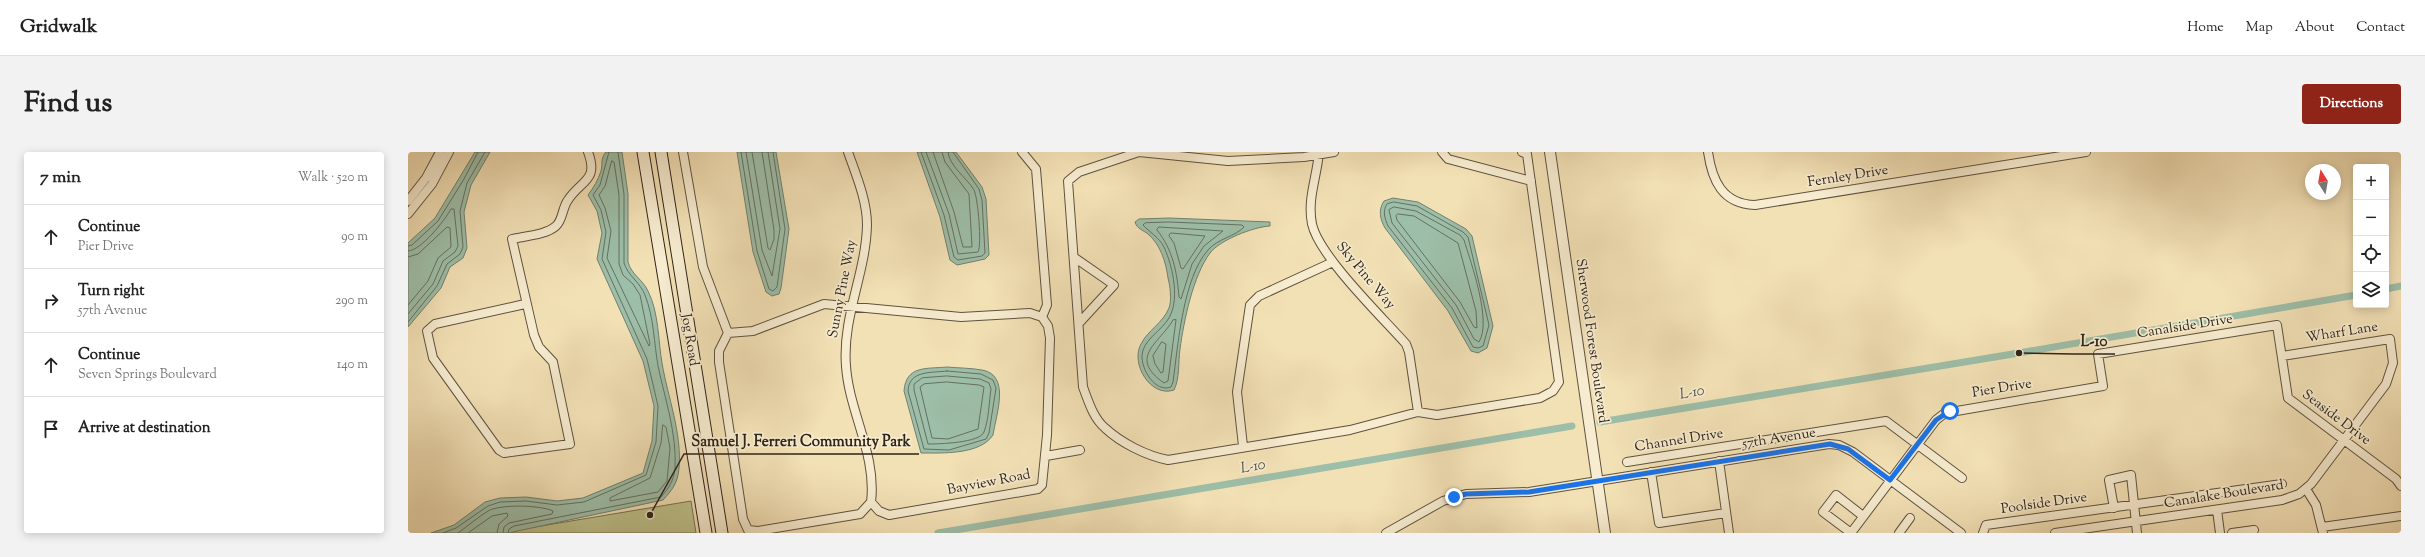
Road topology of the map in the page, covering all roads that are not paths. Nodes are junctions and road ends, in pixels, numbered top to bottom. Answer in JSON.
{"nodes":[{"id":1,"x":440,"y":152,"type":"edge"},
{"id":2,"x":449,"y":152,"type":"edge"},
{"id":3,"x":588,"y":152,"type":"edge"},
{"id":4,"x":643,"y":152,"type":"edge"},
{"id":5,"x":660,"y":152,"type":"edge"},
{"id":6,"x":683,"y":152,"type":"edge"},
{"id":7,"x":848,"y":152,"type":"edge"},
{"id":8,"x":1022,"y":152,"type":"edge"},
{"id":9,"x":1334,"y":152,"type":"edge"},
{"id":10,"x":1442,"y":152,"type":"edge"},
{"id":11,"x":1522,"y":152,"type":"edge"},
{"id":12,"x":1550,"y":152,"type":"edge"},
{"id":13,"x":1708,"y":152,"type":"edge"},
{"id":14,"x":2086,"y":152,"type":"edge"},
{"id":15,"x":1319,"y":153,"type":"edge"},
{"id":16,"x":1531,"y":181,"type":"junction"},
{"id":17,"x":408,"y":201,"type":"edge"},
{"id":18,"x":408,"y":214,"type":"edge"},
{"id":19,"x":1075,"y":258,"type":"junction"},
{"id":20,"x":1333,"y":262,"type":"junction"},
{"id":21,"x":525,"y":304,"type":"junction"},
{"id":22,"x":850,"y":306,"type":"junction"},
{"id":23,"x":1042,"y":317,"type":"junction"},
{"id":24,"x":1080,"y":322,"type":"junction"},
{"id":25,"x":728,"y":333,"type":"junction"},
{"id":26,"x":2282,"y":356,"type":"junction"},
{"id":27,"x":2103,"y":386,"type":"joint"},
{"id":28,"x":1418,"y":412,"type":"junction"},
{"id":29,"x":2361,"y":418,"type":"joint"},
{"id":30,"x":706,"y":437,"type":"junction"},
{"id":31,"x":691,"y":440,"type":"junction"},
{"id":32,"x":2344,"y":440,"type":"junction"},
{"id":33,"x":1917,"y":444,"type":"junction"},
{"id":34,"x":1243,"y":446,"type":"junction"},
{"id":35,"x":1080,"y":450,"type":"dead end"},
{"id":36,"x":1046,"y":456,"type":"junction"},
{"id":37,"x":1719,"y":461,"type":"junction"},
{"id":38,"x":1627,"y":462,"type":"dead end"},
{"id":39,"x":1651,"y":472,"type":"junction"},
{"id":40,"x":1962,"y":478,"type":"dead end"},
{"id":41,"x":1890,"y":480,"type":"junction"},
{"id":42,"x":1598,"y":481,"type":"junction"},
{"id":43,"x":2282,"y":484,"type":"dead end"},
{"id":44,"x":2401,"y":486,"type":"edge"},
{"id":45,"x":2306,"y":489,"type":"junction"},
{"id":46,"x":871,"y":502,"type":"junction"},
{"id":47,"x":2133,"y":505,"type":"junction"},
{"id":48,"x":2114,"y":508,"type":"junction"},
{"id":49,"x":2217,"y":510,"type":"junction"},
{"id":50,"x":1726,"y":513,"type":"junction"},
{"id":51,"x":1863,"y":516,"type":"junction"},
{"id":52,"x":2401,"y":516,"type":"edge"},
{"id":53,"x":1910,"y":518,"type":"dead end"},
{"id":54,"x":2136,"y":521,"type":"junction"},
{"id":55,"x":2254,"y":530,"type":"dead end"},
{"id":56,"x":2322,"y":530,"type":"edge"},
{"id":57,"x":706,"y":533,"type":"edge"},
{"id":58,"x":722,"y":533,"type":"edge"},
{"id":59,"x":1386,"y":533,"type":"edge"},
{"id":60,"x":1605,"y":533,"type":"edge"},
{"id":61,"x":1729,"y":533,"type":"edge"},
{"id":62,"x":1851,"y":533,"type":"edge"},
{"id":63,"x":1899,"y":533,"type":"edge"},
{"id":64,"x":1960,"y":533,"type":"edge"},
{"id":65,"x":1983,"y":533,"type":"edge"},
{"id":66,"x":2055,"y":533,"type":"edge"},
{"id":67,"x":2137,"y":533,"type":"edge"},
{"id":68,"x":2220,"y":533,"type":"edge"},
{"id":69,"x":2232,"y":533,"type":"edge"}],
"edges":[{"from":1,"to":17,"type":"street"},
{"from":2,"to":18,"type":"street"},
{"from":3,"to":21,"type":"street"},
{"from":4,"to":31,"type":"main road","name":"Jog Road"},
{"from":5,"to":30,"type":"main road","name":"Jog Road"},
{"from":6,"to":25,"type":"street"},
{"from":7,"to":22,"type":"street","name":"Sunny Pine Way"},
{"from":8,"to":23,"type":"street"},
{"from":9,"to":15,"type":"street"},
{"from":10,"to":16,"type":"street"},
{"from":11,"to":16,"type":"street"},
{"from":12,"to":42,"type":"street","name":"Sherwood Forest Boulevard"},
{"from":13,"to":14,"type":"street","name":"Fernley Drive"},
{"from":15,"to":19,"type":"street"},
{"from":15,"to":20,"type":"street","name":"Sky Pine Way"},
{"from":16,"to":28,"type":"street"},
{"from":19,"to":24,"type":"street"},
{"from":19,"to":24,"type":"street"},
{"from":20,"to":28,"type":"street","name":"Sky Pine Way"},
{"from":20,"to":34,"type":"street"},
{"from":21,"to":21,"type":"street"},
{"from":22,"to":23,"type":"street"},
{"from":22,"to":25,"type":"street"},
{"from":22,"to":46,"type":"street","name":"Sunny Pine Way"},
{"from":23,"to":36,"type":"street","name":"Bayview Road"},
{"from":24,"to":34,"type":"street"},
{"from":25,"to":46,"type":"street"},
{"from":26,"to":27,"type":"street","name":"Canalside Drive"},
{"from":26,"to":29,"type":"street","name":"Wharf Lane"},
{"from":26,"to":32,"type":"street","name":"Seaside Drive"},
{"from":27,"to":33,"type":"street","name":"Pier Drive"},
{"from":28,"to":34,"type":"street"},
{"from":29,"to":32,"type":"street","name":"Canalake Boulevard"},
{"from":30,"to":31,"type":"main road"},
{"from":30,"to":58,"type":"main road","name":"Jog Road"},
{"from":31,"to":57,"type":"main road","name":"Jog Road"},
{"from":32,"to":44,"type":"street","name":"Seaside Drive"},
{"from":32,"to":45,"type":"street","name":"Canalake Boulevard"},
{"from":33,"to":38,"type":"street","name":"Channel Drive"},
{"from":33,"to":40,"type":"street","name":"Channel Drive"},
{"from":33,"to":41,"type":"street","name":"Pier Drive"},
{"from":35,"to":36,"type":"street"},
{"from":36,"to":46,"type":"street","name":"Bayview Road"},
{"from":37,"to":39,"type":"street","name":"57th Avenue"},
{"from":37,"to":41,"type":"street","name":"57th Avenue"},
{"from":37,"to":50,"type":"street"},
{"from":39,"to":42,"type":"street","name":"57th Avenue"},
{"from":39,"to":50,"type":"street"},
{"from":41,"to":51,"type":"street"},
{"from":41,"to":64,"type":"street","name":"57th Avenue"},
{"from":42,"to":59,"type":"street","name":"57th Avenue"},
{"from":42,"to":60,"type":"street","name":"Sherwood Forest Boulevard"},
{"from":43,"to":47,"type":"street","name":"Poolside Drive"},
{"from":45,"to":49,"type":"street","name":"Canalake Boulevard"},
{"from":45,"to":56,"type":"street"},
{"from":47,"to":48,"type":"street","name":"Poolside Drive"},
{"from":47,"to":48,"type":"street"},
{"from":47,"to":54,"type":"street"},
{"from":48,"to":65,"type":"street","name":"Poolside Drive"},
{"from":49,"to":54,"type":"street","name":"Canalake Boulevard"},
{"from":49,"to":68,"type":"street"},
{"from":50,"to":61,"type":"street"},
{"from":51,"to":62,"type":"street"},
{"from":51,"to":62,"type":"street"},
{"from":52,"to":56,"type":"street"},
{"from":53,"to":63,"type":"street"},
{"from":54,"to":66,"type":"street","name":"Canalake Boulevard"},
{"from":54,"to":67,"type":"street"},
{"from":55,"to":69,"type":"street"}]}
